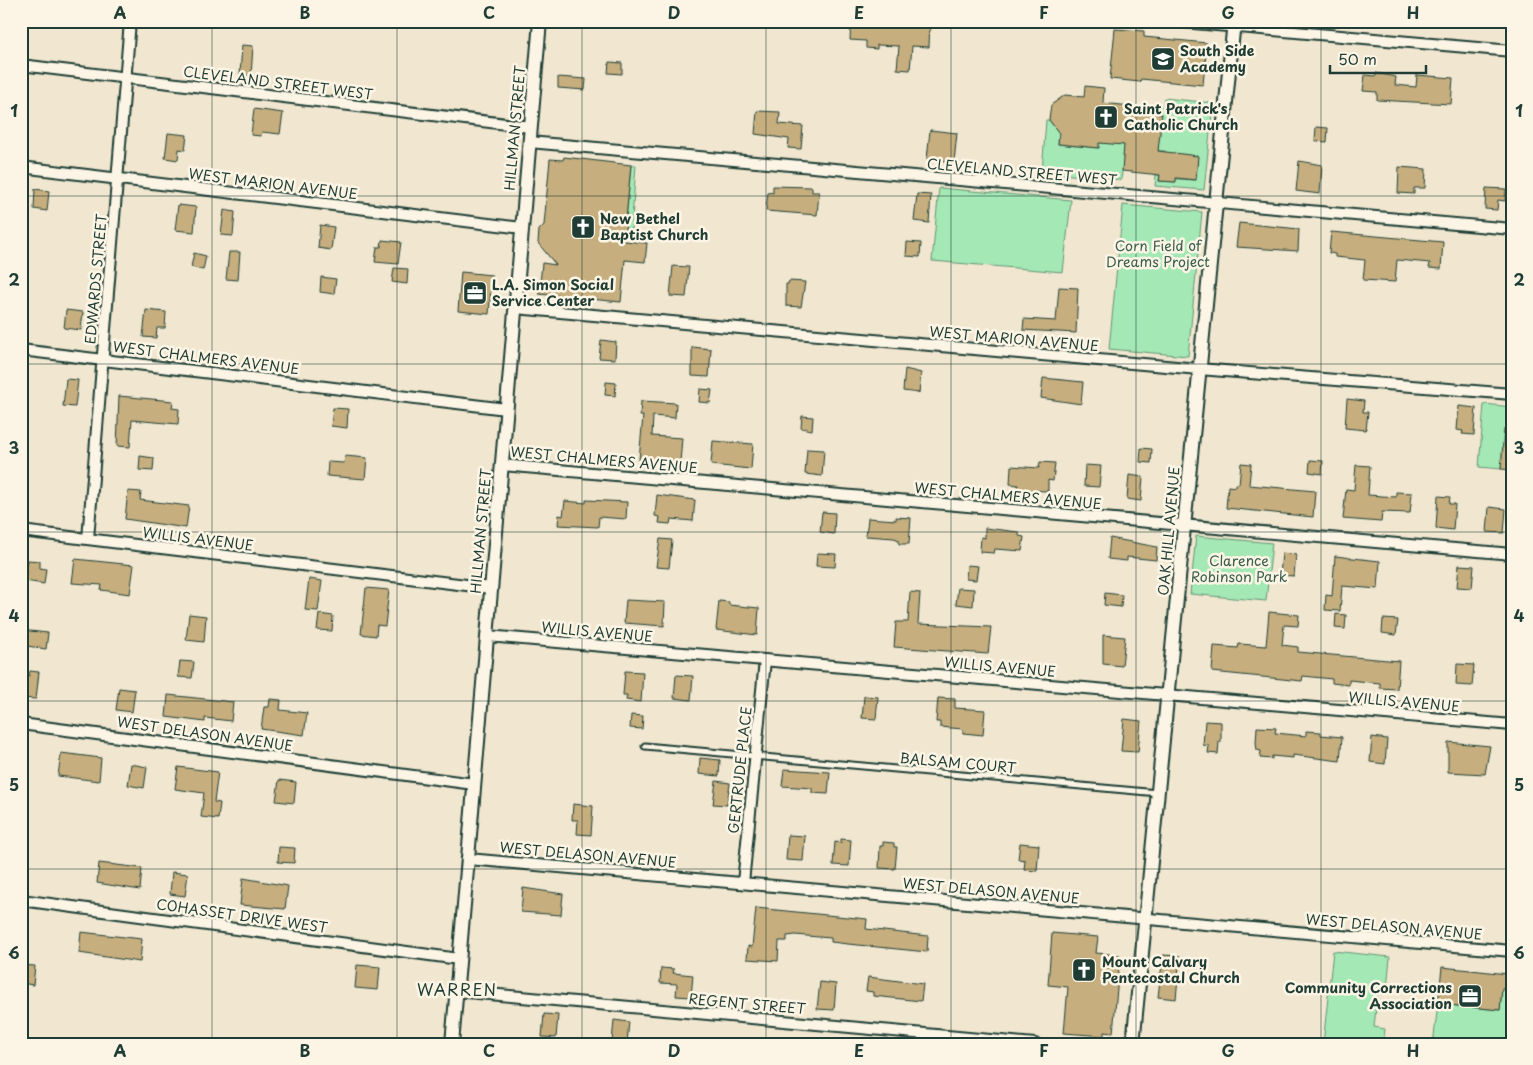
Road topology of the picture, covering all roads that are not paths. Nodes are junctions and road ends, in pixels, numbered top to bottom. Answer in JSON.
{"nodes":[{"id":1,"x":130,"y":21,"type":"edge"},
{"id":2,"x":540,"y":21,"type":"edge"},
{"id":3,"x":1171,"y":21,"type":"edge"},
{"id":4,"x":1233,"y":24,"type":"edge"},
{"id":5,"x":1512,"y":51,"type":"edge"},
{"id":6,"x":21,"y":65,"type":"edge"},
{"id":7,"x":127,"y":78,"type":"junction"},
{"id":8,"x":530,"y":127,"type":"junction"},
{"id":9,"x":529,"y":142,"type":"junction"},
{"id":10,"x":21,"y":167,"type":"edge"},
{"id":11,"x":119,"y":179,"type":"junction"},
{"id":12,"x":1216,"y":203,"type":"junction"},
{"id":13,"x":522,"y":228,"type":"junction"},
{"id":14,"x":1512,"y":229,"type":"edge"},
{"id":15,"x":515,"y":308,"type":"junction"},
{"id":16,"x":21,"y":350,"type":"edge"},
{"id":17,"x":103,"y":360,"type":"junction"},
{"id":18,"x":1200,"y":369,"type":"junction"},
{"id":19,"x":1512,"y":394,"type":"edge"},
{"id":20,"x":506,"y":409,"type":"junction"},
{"id":21,"x":502,"y":465,"type":"junction"},
{"id":22,"x":1185,"y":525,"type":"junction"},
{"id":23,"x":21,"y":531,"type":"edge"},
{"id":24,"x":88,"y":539,"type":"junction"},
{"id":25,"x":1512,"y":554,"type":"edge"},
{"id":26,"x":491,"y":588,"type":"junction"},
{"id":27,"x":487,"y":636,"type":"junction"},
{"id":28,"x":765,"y":660,"type":"junction"},
{"id":29,"x":1169,"y":695,"type":"junction"},
{"id":30,"x":21,"y":724,"type":"edge"},
{"id":31,"x":1512,"y":725,"type":"edge"},
{"id":32,"x":645,"y":746,"type":"dead end"},
{"id":33,"x":755,"y":756,"type":"junction"},
{"id":34,"x":474,"y":784,"type":"junction"},
{"id":35,"x":1159,"y":793,"type":"junction"},
{"id":36,"x":468,"y":859,"type":"junction"},
{"id":37,"x":743,"y":883,"type":"junction"},
{"id":38,"x":21,"y":900,"type":"edge"},
{"id":39,"x":1146,"y":919,"type":"junction"},
{"id":40,"x":1512,"y":951,"type":"edge"},
{"id":41,"x":459,"y":959,"type":"junction"},
{"id":42,"x":456,"y":991,"type":"junction"},
{"id":43,"x":452,"y":1044,"type":"edge"},
{"id":44,"x":1036,"y":1044,"type":"edge"},
{"id":45,"x":1133,"y":1044,"type":"edge"}],
"edges":[{"from":1,"to":7,"type":"street","name":"EDWARDS STREET"},
{"from":2,"to":8,"type":"street","name":"HILLMAN STREET"},
{"from":3,"to":4,"type":"street"},
{"from":4,"to":5,"type":"street"},
{"from":4,"to":12,"type":"street","name":"OAK HILL AVENUE"},
{"from":6,"to":7,"type":"street","name":"CLEVELAND STREET WEST"},
{"from":7,"to":8,"type":"street","name":"CLEVELAND STREET WEST"},
{"from":7,"to":11,"type":"street","name":"EDWARDS STREET"},
{"from":8,"to":9,"type":"street","name":"HILLMAN STREET"},
{"from":9,"to":12,"type":"street","name":"CLEVELAND STREET WEST"},
{"from":9,"to":13,"type":"street","name":"HILLMAN STREET"},
{"from":10,"to":11,"type":"street","name":"WEST MARION AVENUE"},
{"from":11,"to":13,"type":"street","name":"WEST MARION AVENUE"},
{"from":11,"to":17,"type":"street","name":"EDWARDS STREET"},
{"from":12,"to":14,"type":"street","name":"CLEVELAND STREET WEST"},
{"from":12,"to":18,"type":"street","name":"OAK HILL AVENUE"},
{"from":13,"to":15,"type":"street","name":"HILLMAN STREET"},
{"from":15,"to":18,"type":"street","name":"WEST MARION AVENUE"},
{"from":15,"to":20,"type":"street","name":"HILLMAN STREET"},
{"from":16,"to":17,"type":"street","name":"WEST CHALMERS AVENUE"},
{"from":17,"to":20,"type":"street","name":"WEST CHALMERS AVENUE"},
{"from":17,"to":24,"type":"street","name":"EDWARDS STREET"},
{"from":18,"to":19,"type":"street","name":"WEST MARION AVENUE"},
{"from":18,"to":22,"type":"street","name":"OAK HILL AVENUE"},
{"from":20,"to":21,"type":"street","name":"HILLMAN STREET"},
{"from":21,"to":22,"type":"street","name":"WEST CHALMERS AVENUE"},
{"from":21,"to":26,"type":"street","name":"HILLMAN STREET"},
{"from":22,"to":25,"type":"street","name":"WEST CHALMERS AVENUE"},
{"from":22,"to":29,"type":"street","name":"OAK HILL AVENUE"},
{"from":23,"to":24,"type":"street","name":"WILLIS AVENUE"},
{"from":24,"to":26,"type":"street","name":"WILLIS AVENUE"},
{"from":26,"to":27,"type":"street","name":"HILLMAN STREET"},
{"from":27,"to":28,"type":"street","name":"WILLIS AVENUE"},
{"from":27,"to":34,"type":"street","name":"HILLMAN STREET"},
{"from":28,"to":29,"type":"street","name":"WILLIS AVENUE"},
{"from":28,"to":33,"type":"street","name":"GERTRUDE PLACE"},
{"from":29,"to":31,"type":"street","name":"WILLIS AVENUE"},
{"from":29,"to":35,"type":"street","name":"OAK HILL AVENUE"},
{"from":30,"to":34,"type":"street","name":"WEST DELASON AVENUE"},
{"from":32,"to":33,"type":"lane","name":"BALSAM COURT"},
{"from":33,"to":35,"type":"lane","name":"BALSAM COURT"},
{"from":33,"to":37,"type":"street","name":"GERTRUDE PLACE"},
{"from":34,"to":36,"type":"street","name":"HILLMAN STREET"},
{"from":35,"to":39,"type":"street","name":"OAK HILL AVENUE"},
{"from":36,"to":37,"type":"street","name":"WEST DELASON AVENUE"},
{"from":36,"to":41,"type":"street","name":"HILLMAN STREET"},
{"from":37,"to":39,"type":"street","name":"WEST DELASON AVENUE"},
{"from":38,"to":41,"type":"street","name":"COHASSET DRIVE WEST"},
{"from":39,"to":40,"type":"street","name":"WEST DELASON AVENUE"},
{"from":39,"to":45,"type":"street","name":"OAK HILL AVENUE"},
{"from":41,"to":42,"type":"street","name":"HILLMAN STREET"},
{"from":42,"to":43,"type":"street","name":"HILLMAN STREET"},
{"from":42,"to":44,"type":"street","name":"REGENT STREET"}]}
